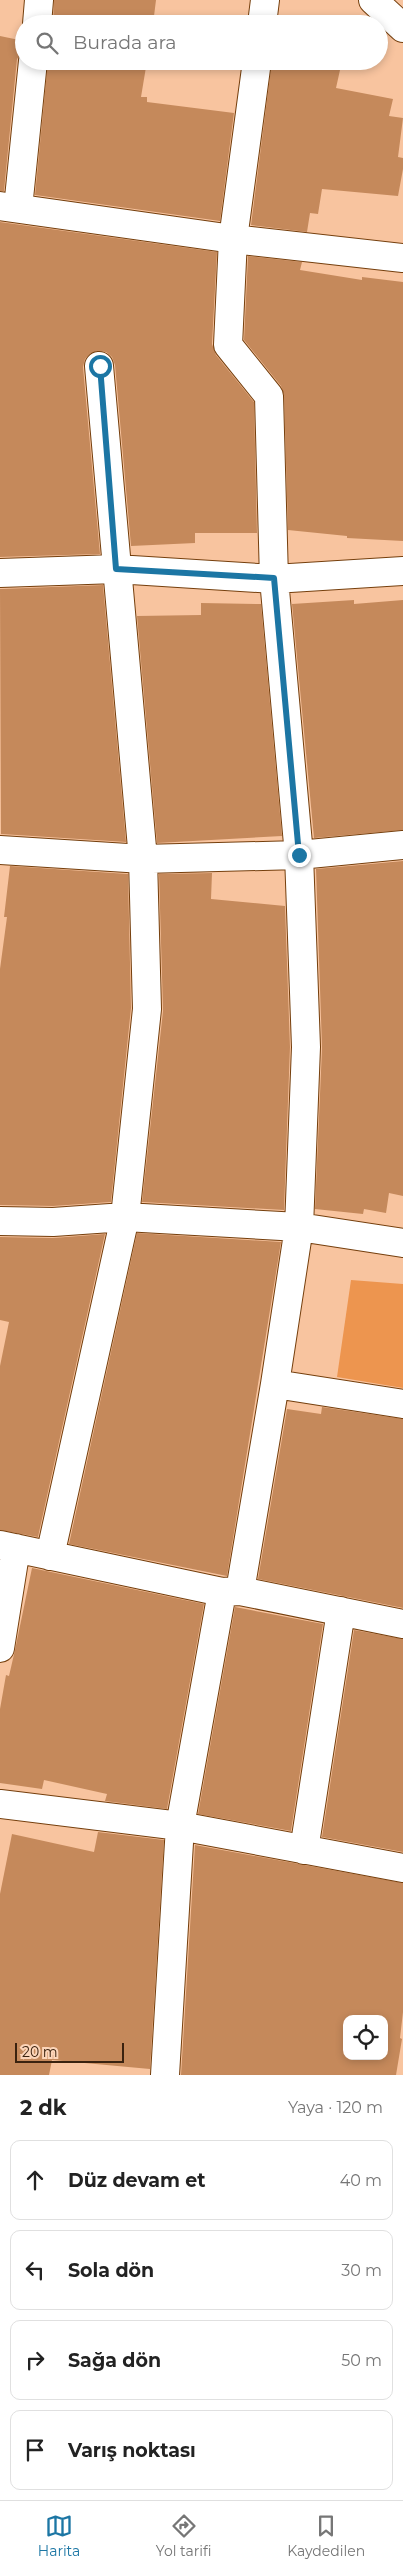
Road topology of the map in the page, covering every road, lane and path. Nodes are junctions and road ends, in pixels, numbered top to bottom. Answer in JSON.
{"nodes":[{"id":1,"x":39,"y":0,"type":"edge"},
{"id":2,"x":265,"y":0,"type":"edge"},
{"id":3,"x":373,"y":0,"type":"edge"},
{"id":4,"x":37,"y":15,"type":"edge"},
{"id":5,"x":263,"y":15,"type":"edge"},
{"id":6,"x":403,"y":28,"type":"edge"},
{"id":7,"x":32,"y":70,"type":"edge"},
{"id":8,"x":256,"y":70,"type":"edge"},
{"id":9,"x":9,"y":207,"type":"edge"},
{"id":10,"x":233,"y":239,"type":"junction"},
{"id":11,"x":403,"y":258,"type":"edge"},
{"id":12,"x":100,"y":366,"type":"dead end"},
{"id":13,"x":116,"y":569,"type":"junction"},
{"id":14,"x":403,"y":571,"type":"edge"},
{"id":15,"x":0,"y":574,"type":"edge"},
{"id":16,"x":274,"y":578,"type":"junction"},
{"id":17,"x":403,"y":845,"type":"edge"},
{"id":18,"x":0,"y":850,"type":"edge"},
{"id":19,"x":299,"y":855,"type":"junction"},
{"id":20,"x":143,"y":859,"type":"junction"},
{"id":21,"x":124,"y":1217,"type":"junction"},
{"id":22,"x":0,"y":1221,"type":"edge"},
{"id":23,"x":299,"y":1227,"type":"junction"},
{"id":24,"x":403,"y":1243,"type":"edge"},
{"id":25,"x":275,"y":1384,"type":"junction"},
{"id":26,"x":403,"y":1404,"type":"edge"},
{"id":27,"x":8,"y":1546,"type":"edge"},
{"id":28,"x":50,"y":1556,"type":"junction"},
{"id":29,"x":231,"y":1591,"type":"junction"},
{"id":30,"x":341,"y":1611,"type":"junction"},
{"id":31,"x":403,"y":1624,"type":"edge"},
{"id":32,"x":0,"y":1648,"type":"edge"},
{"id":33,"x":0,"y":1804,"type":"edge"},
{"id":34,"x":180,"y":1826,"type":"junction"},
{"id":35,"x":304,"y":1850,"type":"junction"},
{"id":36,"x":403,"y":1868,"type":"edge"},
{"id":37,"x":165,"y":2075,"type":"edge"}],
"edges":[{"from":1,"to":4,"type":"street"},
{"from":2,"to":5,"type":"street"},
{"from":3,"to":6,"type":"street"},
{"from":7,"to":9,"type":"street"},
{"from":8,"to":10,"type":"street"},
{"from":9,"to":10,"type":"street"},
{"from":10,"to":11,"type":"street"},
{"from":10,"to":16,"type":"street"},
{"from":12,"to":13,"type":"street"},
{"from":13,"to":15,"type":"street"},
{"from":13,"to":16,"type":"street"},
{"from":13,"to":20,"type":"street"},
{"from":14,"to":16,"type":"street"},
{"from":16,"to":19,"type":"street"},
{"from":17,"to":19,"type":"street"},
{"from":18,"to":20,"type":"street"},
{"from":19,"to":20,"type":"street"},
{"from":19,"to":23,"type":"street"},
{"from":20,"to":21,"type":"street"},
{"from":21,"to":22,"type":"street"},
{"from":21,"to":23,"type":"street"},
{"from":21,"to":28,"type":"street"},
{"from":23,"to":24,"type":"street"},
{"from":23,"to":25,"type":"street"},
{"from":25,"to":26,"type":"street"},
{"from":25,"to":29,"type":"street"},
{"from":27,"to":28,"type":"street"},
{"from":27,"to":32,"type":"street"},
{"from":28,"to":29,"type":"street"},
{"from":29,"to":30,"type":"street"},
{"from":29,"to":34,"type":"street"},
{"from":30,"to":31,"type":"street"},
{"from":30,"to":35,"type":"street"},
{"from":33,"to":34,"type":"street"},
{"from":34,"to":35,"type":"street"},
{"from":34,"to":37,"type":"street"},
{"from":35,"to":36,"type":"street"}]}
